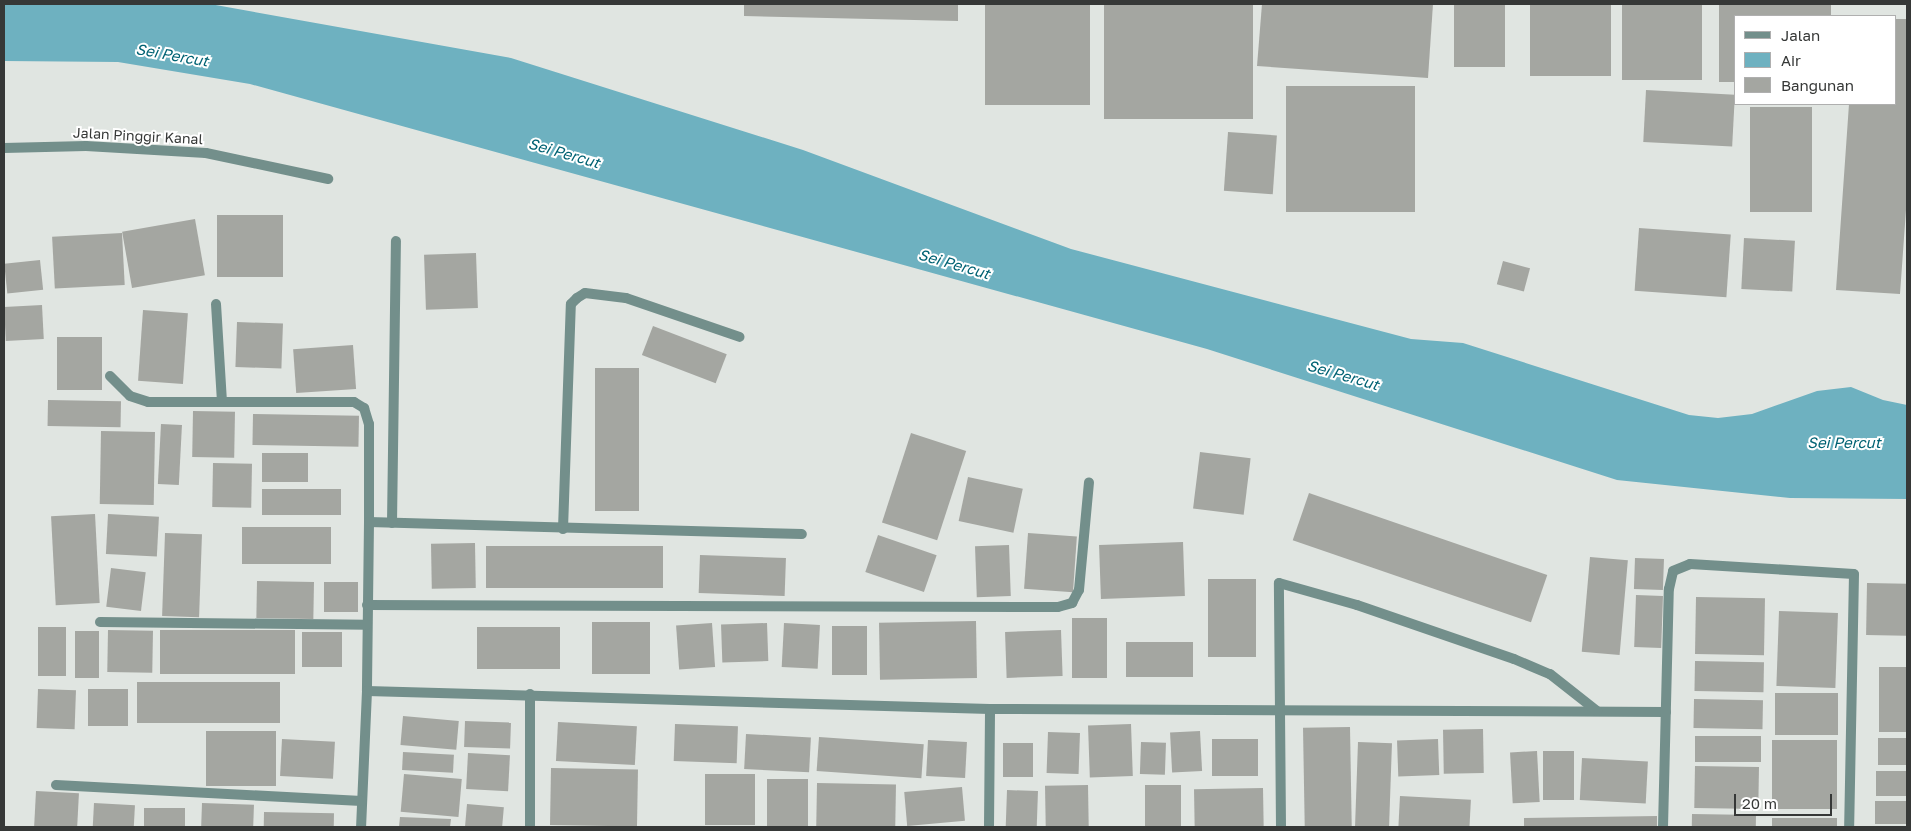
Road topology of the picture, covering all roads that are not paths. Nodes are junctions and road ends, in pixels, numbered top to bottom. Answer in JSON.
{"nodes":[{"id":1,"x":4,"y":148,"type":"edge"},
{"id":2,"x":328,"y":179,"type":"dead end"},
{"id":3,"x":396,"y":241,"type":"dead end"},
{"id":4,"x":216,"y":304,"type":"dead end"},
{"id":5,"x":740,"y":337,"type":"dead end"},
{"id":6,"x":110,"y":376,"type":"dead end"},
{"id":7,"x":222,"y":402,"type":"junction"},
{"id":8,"x":1089,"y":482,"type":"dead end"},
{"id":9,"x":369,"y":522,"type":"junction"},
{"id":10,"x":392,"y":523,"type":"junction"},
{"id":11,"x":563,"y":529,"type":"junction"},
{"id":12,"x":802,"y":534,"type":"dead end"},
{"id":13,"x":367,"y":605,"type":"junction"},
{"id":14,"x":100,"y":622,"type":"dead end"},
{"id":15,"x":367,"y":625,"type":"junction"},
{"id":16,"x":367,"y":691,"type":"junction"},
{"id":17,"x":530,"y":694,"type":"junction"},
{"id":18,"x":990,"y":710,"type":"junction"},
{"id":19,"x":1279,"y":711,"type":"junction"},
{"id":20,"x":1596,"y":711,"type":"junction"},
{"id":21,"x":1666,"y":712,"type":"junction"},
{"id":22,"x":56,"y":785,"type":"dead end"},
{"id":23,"x":362,"y":801,"type":"junction"},
{"id":24,"x":361,"y":827,"type":"edge"},
{"id":25,"x":530,"y":827,"type":"edge"},
{"id":26,"x":989,"y":827,"type":"edge"},
{"id":27,"x":1281,"y":827,"type":"edge"},
{"id":28,"x":1663,"y":827,"type":"edge"},
{"id":29,"x":1849,"y":827,"type":"edge"}],
"edges":[{"from":1,"to":2,"type":"street","name":"Jalan Pinggir Kanal"},
{"from":3,"to":10,"type":"street"},
{"from":4,"to":7,"type":"street"},
{"from":5,"to":11,"type":"street"},
{"from":6,"to":7,"type":"street"},
{"from":7,"to":9,"type":"street"},
{"from":8,"to":13,"type":"street"},
{"from":9,"to":10,"type":"street"},
{"from":9,"to":13,"type":"street"},
{"from":10,"to":11,"type":"street"},
{"from":11,"to":12,"type":"street"},
{"from":13,"to":15,"type":"street"},
{"from":14,"to":15,"type":"street"},
{"from":15,"to":16,"type":"street"},
{"from":16,"to":17,"type":"street"},
{"from":16,"to":23,"type":"street"},
{"from":17,"to":18,"type":"street"},
{"from":17,"to":25,"type":"street"},
{"from":18,"to":19,"type":"street"},
{"from":18,"to":26,"type":"street"},
{"from":19,"to":20,"type":"street"},
{"from":19,"to":20,"type":"street"},
{"from":19,"to":27,"type":"street"},
{"from":20,"to":21,"type":"street"},
{"from":21,"to":28,"type":"street"},
{"from":21,"to":29,"type":"street"},
{"from":22,"to":23,"type":"street"},
{"from":23,"to":24,"type":"street"}]}
